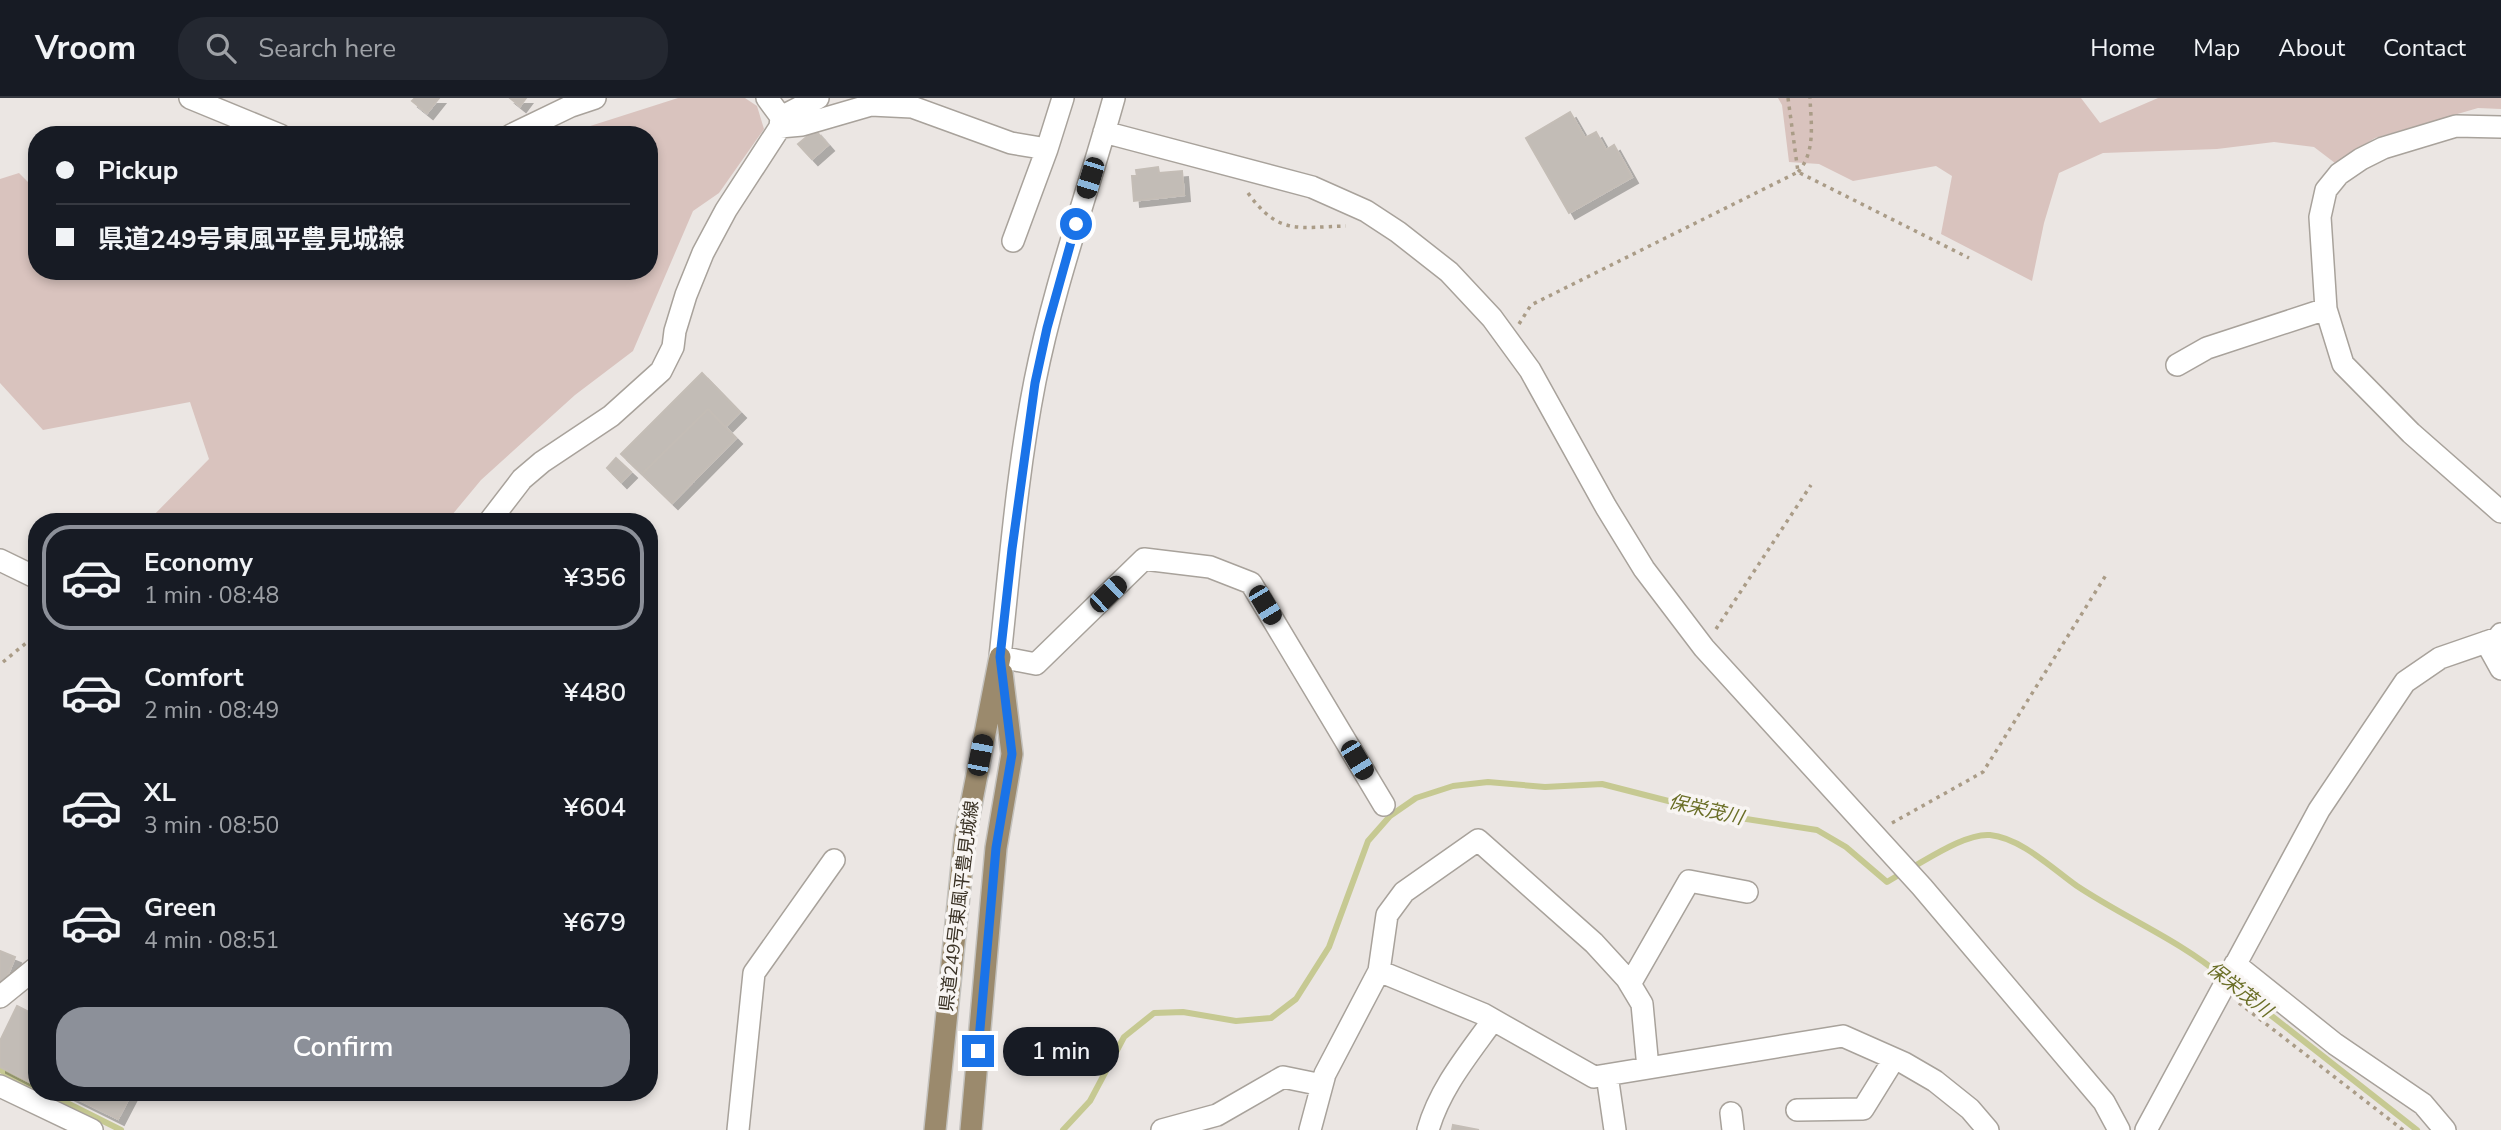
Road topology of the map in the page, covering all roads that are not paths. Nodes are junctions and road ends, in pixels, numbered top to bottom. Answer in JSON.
{"nodes":[{"id":1,"x":190,"y":98,"type":"edge"},
{"id":2,"x":594,"y":98,"type":"edge"},
{"id":3,"x":767,"y":98,"type":"edge"},
{"id":4,"x":818,"y":98,"type":"edge"},
{"id":5,"x":1063,"y":98,"type":"edge"},
{"id":6,"x":1114,"y":98,"type":"edge"},
{"id":7,"x":567,"y":102,"type":"edge"},
{"id":8,"x":924,"y":104,"type":"edge"},
{"id":9,"x":780,"y":122,"type":"junction"},
{"id":10,"x":258,"y":126,"type":"edge"},
{"id":11,"x":526,"y":126,"type":"edge"},
{"id":12,"x":2501,"y":127,"type":"edge"},
{"id":13,"x":1104,"y":132,"type":"junction"},
{"id":14,"x":1047,"y":149,"type":"junction"},
{"id":15,"x":1013,"y":241,"type":"dead end"},
{"id":16,"x":2326,"y":309,"type":"junction"},
{"id":17,"x":2177,"y":365,"type":"dead end"},
{"id":18,"x":2501,"y":512,"type":"edge"},
{"id":19,"x":496,"y":513,"type":"edge"},
{"id":20,"x":0,"y":560,"type":"edge"},
{"id":21,"x":28,"y":574,"type":"edge"},
{"id":22,"x":2493,"y":638,"type":"edge"},
{"id":23,"x":1000,"y":657,"type":"junction"},
{"id":24,"x":2501,"y":669,"type":"edge"},
{"id":25,"x":1384,"y":805,"type":"dead end"},
{"id":26,"x":834,"y":860,"type":"dead end"},
{"id":27,"x":1747,"y":892,"type":"dead end"},
{"id":28,"x":2235,"y":966,"type":"junction"},
{"id":29,"x":1380,"y":971,"type":"junction"},
{"id":30,"x":28,"y":974,"type":"edge"},
{"id":31,"x":1630,"y":984,"type":"junction"},
{"id":32,"x":0,"y":997,"type":"edge"},
{"id":33,"x":1493,"y":1020,"type":"junction"},
{"id":34,"x":1894,"y":1059,"type":"junction"},
{"id":35,"x":1648,"y":1068,"type":"junction"},
{"id":36,"x":1607,"y":1075,"type":"junction"},
{"id":37,"x":1322,"y":1085,"type":"junction"},
{"id":38,"x":0,"y":1086,"type":"edge"},
{"id":39,"x":28,"y":1099,"type":"edge"},
{"id":40,"x":31,"y":1101,"type":"edge"},
{"id":41,"x":1797,"y":1110,"type":"dead end"},
{"id":42,"x":92,"y":1130,"type":"edge"},
{"id":43,"x":738,"y":1130,"type":"edge"},
{"id":44,"x":935,"y":1130,"type":"edge"},
{"id":45,"x":971,"y":1130,"type":"edge"},
{"id":46,"x":1161,"y":1130,"type":"edge"},
{"id":47,"x":1310,"y":1130,"type":"edge"},
{"id":48,"x":1428,"y":1130,"type":"edge"},
{"id":49,"x":1615,"y":1130,"type":"edge"},
{"id":50,"x":1988,"y":1130,"type":"edge"},
{"id":51,"x":2119,"y":1130,"type":"edge"},
{"id":52,"x":2146,"y":1130,"type":"edge"},
{"id":53,"x":2445,"y":1130,"type":"edge"}],
"edges":[{"from":1,"to":10,"type":"street"},
{"from":2,"to":7,"type":"street"},
{"from":3,"to":9,"type":"street"},
{"from":4,"to":9,"type":"street"},
{"from":5,"to":14,"type":"street"},
{"from":6,"to":13,"type":"street"},
{"from":7,"to":11,"type":"street"},
{"from":8,"to":9,"type":"street"},
{"from":8,"to":14,"type":"street"},
{"from":9,"to":19,"type":"street"},
{"from":12,"to":16,"type":"street"},
{"from":13,"to":23,"type":"street"},
{"from":13,"to":51,"type":"street"},
{"from":14,"to":15,"type":"street"},
{"from":16,"to":17,"type":"street"},
{"from":16,"to":18,"type":"street"},
{"from":20,"to":21,"type":"street"},
{"from":22,"to":24,"type":"street"},
{"from":22,"to":28,"type":"street"},
{"from":23,"to":25,"type":"street"},
{"from":23,"to":44,"type":"main road","name":"県道249号東風平豊見城線"},
{"from":23,"to":45,"type":"main road","name":"県道249号東風平豊見城線"},
{"from":26,"to":43,"type":"street"},
{"from":27,"to":31,"type":"street"},
{"from":28,"to":52,"type":"street"},
{"from":28,"to":53,"type":"street"},
{"from":29,"to":31,"type":"street"},
{"from":29,"to":33,"type":"street"},
{"from":29,"to":37,"type":"street"},
{"from":30,"to":32,"type":"street"},
{"from":31,"to":35,"type":"street"},
{"from":33,"to":36,"type":"street"},
{"from":33,"to":48,"type":"street"},
{"from":34,"to":35,"type":"street"},
{"from":34,"to":41,"type":"street"},
{"from":34,"to":50,"type":"street"},
{"from":35,"to":36,"type":"street"},
{"from":36,"to":49,"type":"street"},
{"from":37,"to":46,"type":"street"},
{"from":37,"to":47,"type":"street"},
{"from":38,"to":39,"type":"street"},
{"from":40,"to":42,"type":"street"}]}
